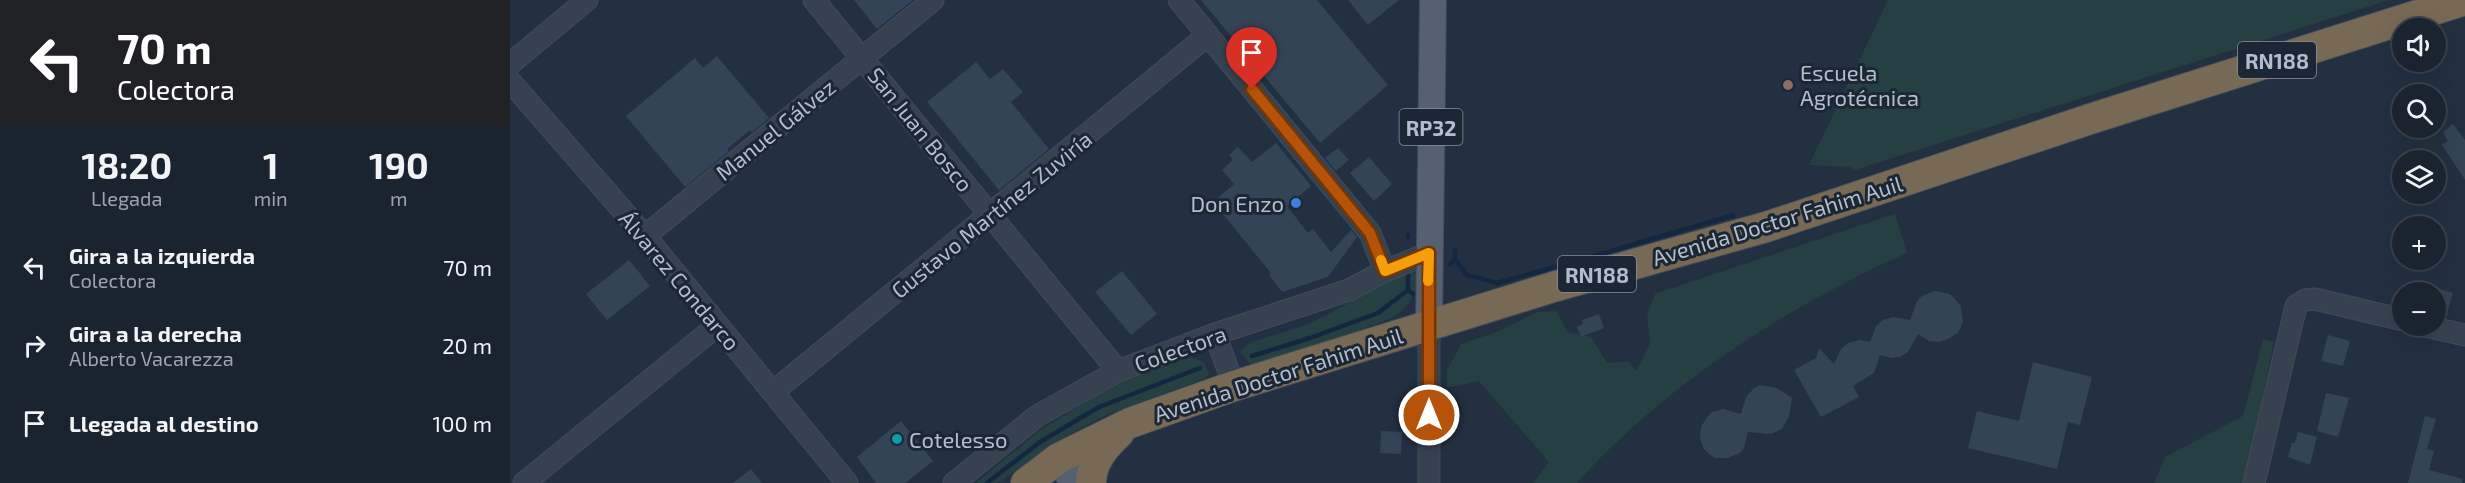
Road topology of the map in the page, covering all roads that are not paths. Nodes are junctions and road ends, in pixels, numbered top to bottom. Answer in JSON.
{"nodes":[{"id":1,"x":587,"y":0,"type":"edge"},
{"id":2,"x":814,"y":0,"type":"edge"},
{"id":3,"x":933,"y":0,"type":"edge"},
{"id":4,"x":1179,"y":0,"type":"edge"},
{"id":5,"x":1433,"y":0,"type":"edge"},
{"id":6,"x":2465,"y":0,"type":"edge"},
{"id":7,"x":1208,"y":35,"type":"junction"},
{"id":8,"x":862,"y":57,"type":"junction"},
{"id":9,"x":510,"y":64,"type":"edge"},
{"id":10,"x":510,"y":81,"type":"edge"},
{"id":11,"x":991,"y":214,"type":"junction"},
{"id":12,"x":645,"y":236,"type":"junction"},
{"id":13,"x":1429,"y":253,"type":"junction"},
{"id":14,"x":1385,"y":271,"type":"junction"},
{"id":15,"x":2392,"y":317,"type":"edge"},
{"id":16,"x":718,"y":325,"type":"junction"},
{"id":17,"x":1429,"y":325,"type":"junction"},
{"id":18,"x":2446,"y":331,"type":"edge"},
{"id":19,"x":1215,"y":334,"type":"junction"},
{"id":20,"x":2465,"y":335,"type":"edge"},
{"id":21,"x":1118,"y":371,"type":"junction"},
{"id":22,"x":1234,"y":386,"type":"junction"},
{"id":23,"x":773,"y":392,"type":"junction"},
{"id":24,"x":1130,"y":423,"type":"junction"},
{"id":25,"x":1060,"y":472,"type":"edge"},
{"id":26,"x":524,"y":483,"type":"edge"},
{"id":27,"x":847,"y":483,"type":"edge"},
{"id":28,"x":954,"y":483,"type":"edge"},
{"id":29,"x":1026,"y":483,"type":"edge"},
{"id":30,"x":1090,"y":483,"type":"edge"},
{"id":31,"x":1429,"y":483,"type":"edge"},
{"id":32,"x":2254,"y":483,"type":"edge"}],
"edges":[{"from":1,"to":9,"type":"street"},
{"from":2,"to":8,"type":"street","name":"San Juan Bosco"},
{"from":3,"to":8,"type":"street","name":"Manuel Gálvez"},
{"from":4,"to":7,"type":"street"},
{"from":5,"to":13,"type":"main road","number":"RP32"},
{"from":6,"to":17,"type":"highway","name":"Avenida Doctor Fahim Auil","number":"RN188"},
{"from":7,"to":11,"type":"street","name":"Gustavo Martínez Zuviría"},
{"from":7,"to":14,"type":"street"},
{"from":8,"to":11,"type":"street","name":"San Juan Bosco"},
{"from":8,"to":12,"type":"street","name":"Manuel Gálvez"},
{"from":10,"to":12,"type":"street","name":"Álvarez Condarco"},
{"from":11,"to":21,"type":"street","name":"San Juan Bosco"},
{"from":11,"to":23,"type":"street","name":"Gustavo Martínez Zuviría"},
{"from":12,"to":16,"type":"street","name":"Álvarez Condarco"},
{"from":13,"to":14,"type":"street","name":"Colectora"},
{"from":13,"to":17,"type":"main road","number":"RP32"},
{"from":14,"to":19,"type":"street","name":"Colectora"},
{"from":15,"to":32,"type":"street"},
{"from":16,"to":23,"type":"street","name":"Álvarez Condarco"},
{"from":16,"to":26,"type":"street"},
{"from":17,"to":22,"type":"highway","name":"Avenida Doctor Fahim Auil","number":"RN188"},
{"from":17,"to":31,"type":"street"},
{"from":18,"to":20,"type":"street"},
{"from":19,"to":21,"type":"street","name":"Colectora"},
{"from":19,"to":22,"type":"street"},
{"from":21,"to":28,"type":"street","name":"Colectora"},
{"from":22,"to":24,"type":"highway","name":"Avenida Doctor Fahim Auil","number":"RN188"},
{"from":23,"to":27,"type":"street","name":"Álvarez Condarco"},
{"from":24,"to":25,"type":"highway","name":"Avenida Doctor Fahim Auil","number":"RN188"},
{"from":24,"to":30,"type":"highway"},
{"from":25,"to":29,"type":"highway","number":"RN188"}]}
